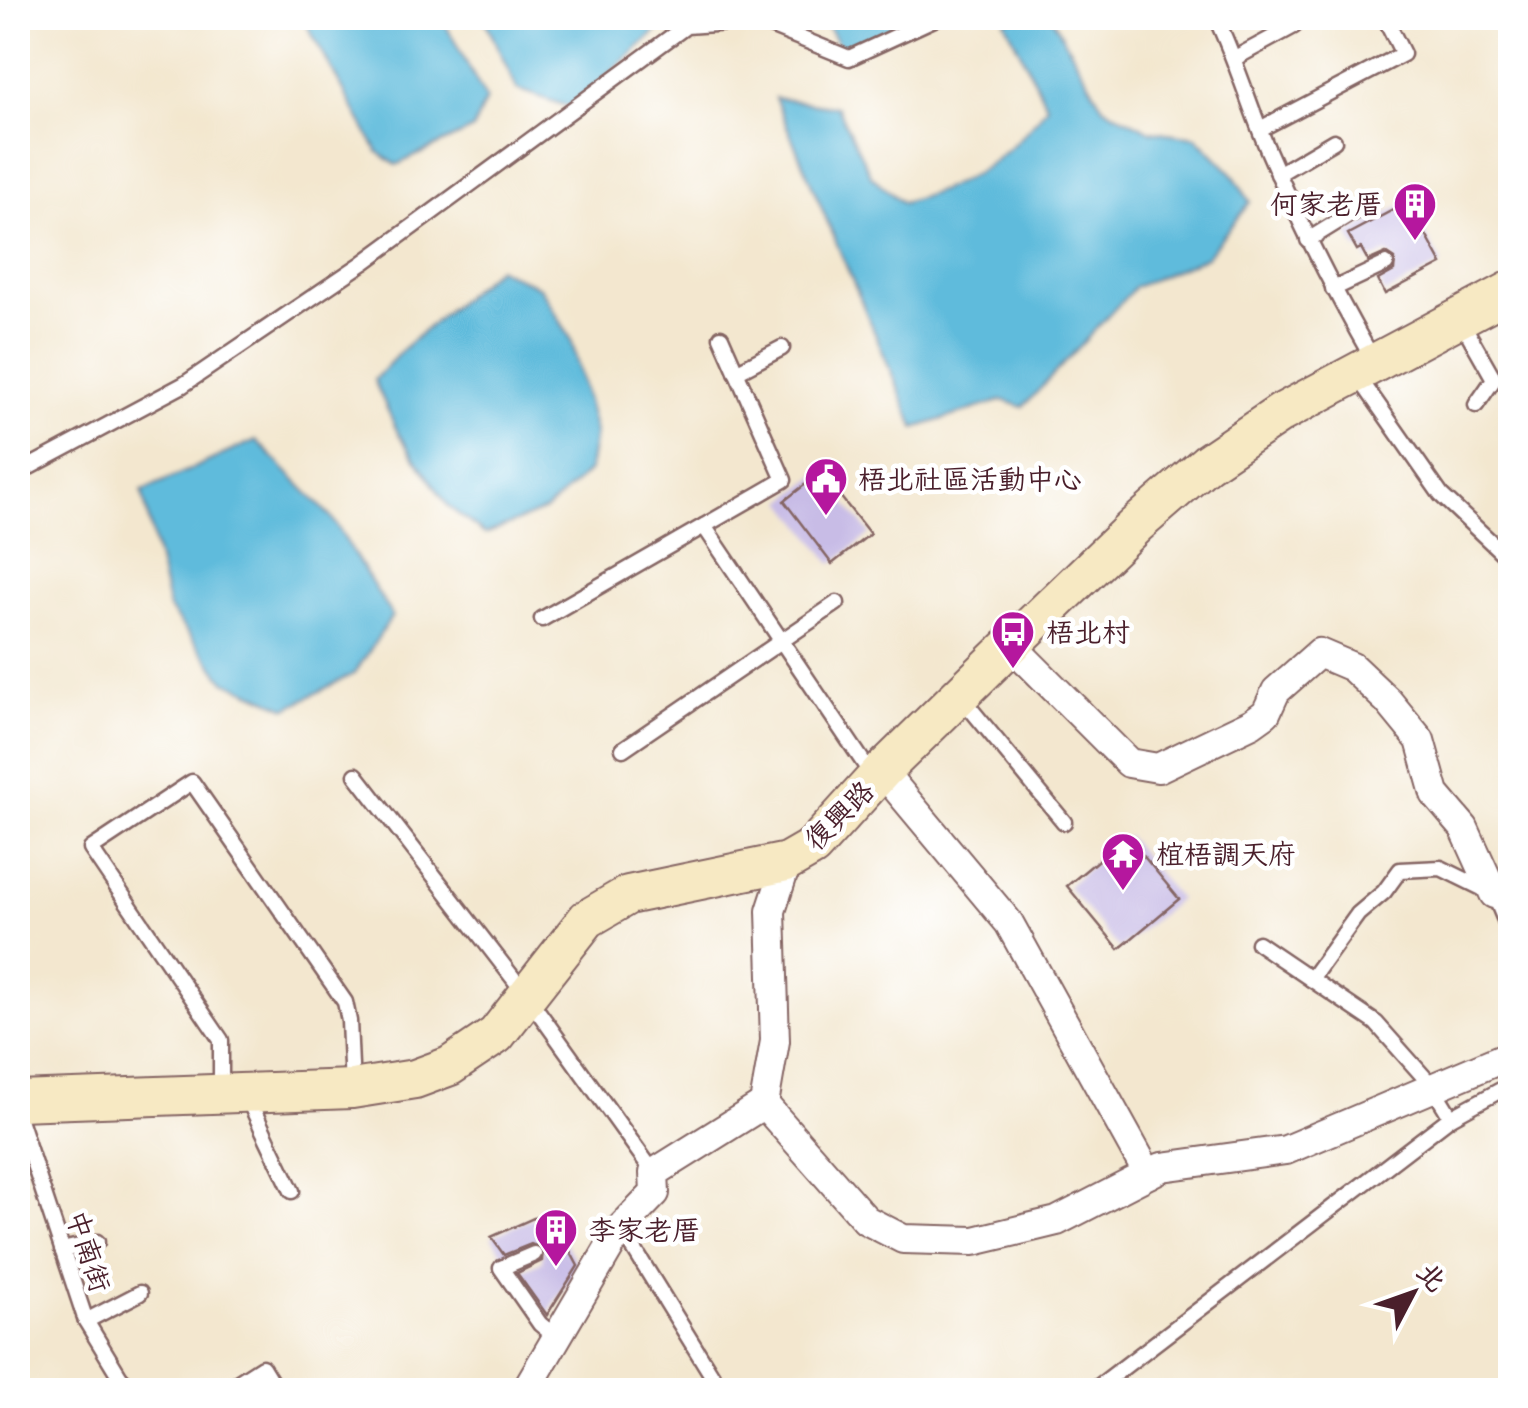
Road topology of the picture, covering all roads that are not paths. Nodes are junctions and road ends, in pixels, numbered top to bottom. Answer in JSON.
{"nodes":[{"id":1,"x":936,"y":18,"type":"edge"},
{"id":2,"x":1216,"y":18,"type":"edge"},
{"id":3,"x":1385,"y":18,"type":"edge"},
{"id":4,"x":1294,"y":26,"type":"dead end"},
{"id":5,"x":1235,"y":58,"type":"junction"},
{"id":6,"x":1260,"y":129,"type":"junction"},
{"id":7,"x":1334,"y":141,"type":"dead end"},
{"id":8,"x":1278,"y":174,"type":"junction"},
{"id":9,"x":1368,"y":202,"type":"dead end"},
{"id":10,"x":1308,"y":240,"type":"junction"},
{"id":11,"x":1386,"y":264,"type":"dead end"},
{"id":12,"x":1332,"y":289,"type":"junction"},
{"id":13,"x":1510,"y":291,"type":"edge"},
{"id":14,"x":1460,"y":318,"type":"junction"},
{"id":15,"x":720,"y":337,"type":"dead end"},
{"id":16,"x":782,"y":348,"type":"dead end"},
{"id":17,"x":1366,"y":369,"type":"junction"},
{"id":18,"x":736,"y":372,"type":"junction"},
{"id":19,"x":1476,"y":405,"type":"dead end"},
{"id":20,"x":18,"y":473,"type":"edge"},
{"id":21,"x":704,"y":526,"type":"junction"},
{"id":22,"x":1510,"y":560,"type":"edge"},
{"id":23,"x":837,"y":602,"type":"dead end"},
{"id":24,"x":542,"y":620,"type":"dead end"},
{"id":25,"x":782,"y":642,"type":"junction"},
{"id":26,"x":1011,"y":645,"type":"junction"},
{"id":27,"x":960,"y":695,"type":"junction"},
{"id":28,"x":622,"y":748,"type":"dead end"},
{"id":29,"x":356,"y":775,"type":"dead end"},
{"id":30,"x":879,"y":776,"type":"junction"},
{"id":31,"x":1064,"y":822,"type":"dead end"},
{"id":32,"x":787,"y":862,"type":"junction"},
{"id":33,"x":1502,"y":885,"type":"edge"},
{"id":34,"x":1510,"y":932,"type":"edge"},
{"id":35,"x":1258,"y":944,"type":"dead end"},
{"id":36,"x":1311,"y":979,"type":"junction"},
{"id":37,"x":527,"y":996,"type":"junction"},
{"id":38,"x":1510,"y":1055,"type":"edge"},
{"id":39,"x":1432,"y":1086,"type":"junction"},
{"id":40,"x":1510,"y":1086,"type":"edge"},
{"id":41,"x":352,"y":1088,"type":"junction"},
{"id":42,"x":233,"y":1094,"type":"junction"},
{"id":43,"x":18,"y":1101,"type":"edge"},
{"id":44,"x":764,"y":1104,"type":"junction"},
{"id":45,"x":18,"y":1116,"type":"edge"},
{"id":46,"x":1451,"y":1117,"type":"junction"},
{"id":47,"x":654,"y":1172,"type":"junction"},
{"id":48,"x":1148,"y":1174,"type":"junction"},
{"id":49,"x":292,"y":1191,"type":"dead end"},
{"id":50,"x":621,"y":1228,"type":"junction"},
{"id":51,"x":97,"y":1242,"type":"dead end"},
{"id":52,"x":62,"y":1250,"type":"junction"},
{"id":53,"x":534,"y":1254,"type":"dead end"},
{"id":54,"x":140,"y":1293,"type":"dead end"},
{"id":55,"x":86,"y":1321,"type":"junction"},
{"id":56,"x":557,"y":1338,"type":"junction"},
{"id":57,"x":120,"y":1377,"type":"junction"},
{"id":58,"x":102,"y":1390,"type":"edge"},
{"id":59,"x":133,"y":1390,"type":"edge"},
{"id":60,"x":226,"y":1390,"type":"edge"},
{"id":61,"x":276,"y":1390,"type":"edge"},
{"id":62,"x":526,"y":1390,"type":"edge"},
{"id":63,"x":721,"y":1390,"type":"edge"},
{"id":64,"x":1094,"y":1390,"type":"edge"}],
"edges":[{"from":1,"to":20,"type":"lane"},
{"from":2,"to":5,"type":"lane"},
{"from":3,"to":6,"type":"lane"},
{"from":4,"to":5,"type":"lane"},
{"from":5,"to":6,"type":"lane"},
{"from":6,"to":8,"type":"lane"},
{"from":7,"to":8,"type":"lane"},
{"from":8,"to":10,"type":"lane"},
{"from":9,"to":10,"type":"lane"},
{"from":10,"to":12,"type":"lane"},
{"from":11,"to":12,"type":"lane"},
{"from":12,"to":17,"type":"lane"},
{"from":13,"to":14,"type":"street","name":"復興路"},
{"from":14,"to":17,"type":"street","name":"復興路"},
{"from":14,"to":19,"type":"lane"},
{"from":15,"to":18,"type":"lane"},
{"from":16,"to":18,"type":"lane"},
{"from":17,"to":22,"type":"lane"},
{"from":17,"to":26,"type":"street","name":"復興路"},
{"from":18,"to":21,"type":"lane"},
{"from":21,"to":24,"type":"lane"},
{"from":21,"to":25,"type":"lane"},
{"from":23,"to":25,"type":"lane"},
{"from":25,"to":28,"type":"lane"},
{"from":25,"to":30,"type":"lane"},
{"from":26,"to":27,"type":"street","name":"復興路"},
{"from":26,"to":33,"type":"street"},
{"from":27,"to":30,"type":"street","name":"復興路"},
{"from":27,"to":31,"type":"lane"},
{"from":29,"to":37,"type":"lane"},
{"from":30,"to":32,"type":"street","name":"復興路"},
{"from":30,"to":48,"type":"street"},
{"from":32,"to":37,"type":"street","name":"復興路"},
{"from":32,"to":44,"type":"street"},
{"from":33,"to":34,"type":"lane"},
{"from":33,"to":36,"type":"lane"},
{"from":35,"to":36,"type":"lane"},
{"from":36,"to":39,"type":"lane"},
{"from":37,"to":41,"type":"street","name":"復興路"},
{"from":37,"to":47,"type":"lane"},
{"from":38,"to":39,"type":"street"},
{"from":39,"to":46,"type":"lane"},
{"from":39,"to":48,"type":"street"},
{"from":40,"to":46,"type":"lane"},
{"from":41,"to":42,"type":"street","name":"復興路"},
{"from":41,"to":42,"type":"lane"},
{"from":42,"to":43,"type":"street","name":"復興路"},
{"from":42,"to":49,"type":"lane"},
{"from":44,"to":47,"type":"street"},
{"from":44,"to":48,"type":"street"},
{"from":45,"to":52,"type":"lane","name":"中南街"},
{"from":46,"to":64,"type":"lane"},
{"from":47,"to":50,"type":"street"},
{"from":50,"to":56,"type":"street"},
{"from":50,"to":63,"type":"lane"},
{"from":51,"to":52,"type":"lane"},
{"from":52,"to":55,"type":"lane","name":"中南街"},
{"from":53,"to":56,"type":"lane"},
{"from":54,"to":55,"type":"lane"},
{"from":55,"to":57,"type":"lane","name":"中南街"},
{"from":56,"to":62,"type":"street"},
{"from":57,"to":58,"type":"lane"},
{"from":57,"to":59,"type":"lane","name":"中南街"},
{"from":60,"to":61,"type":"lane"}]}
